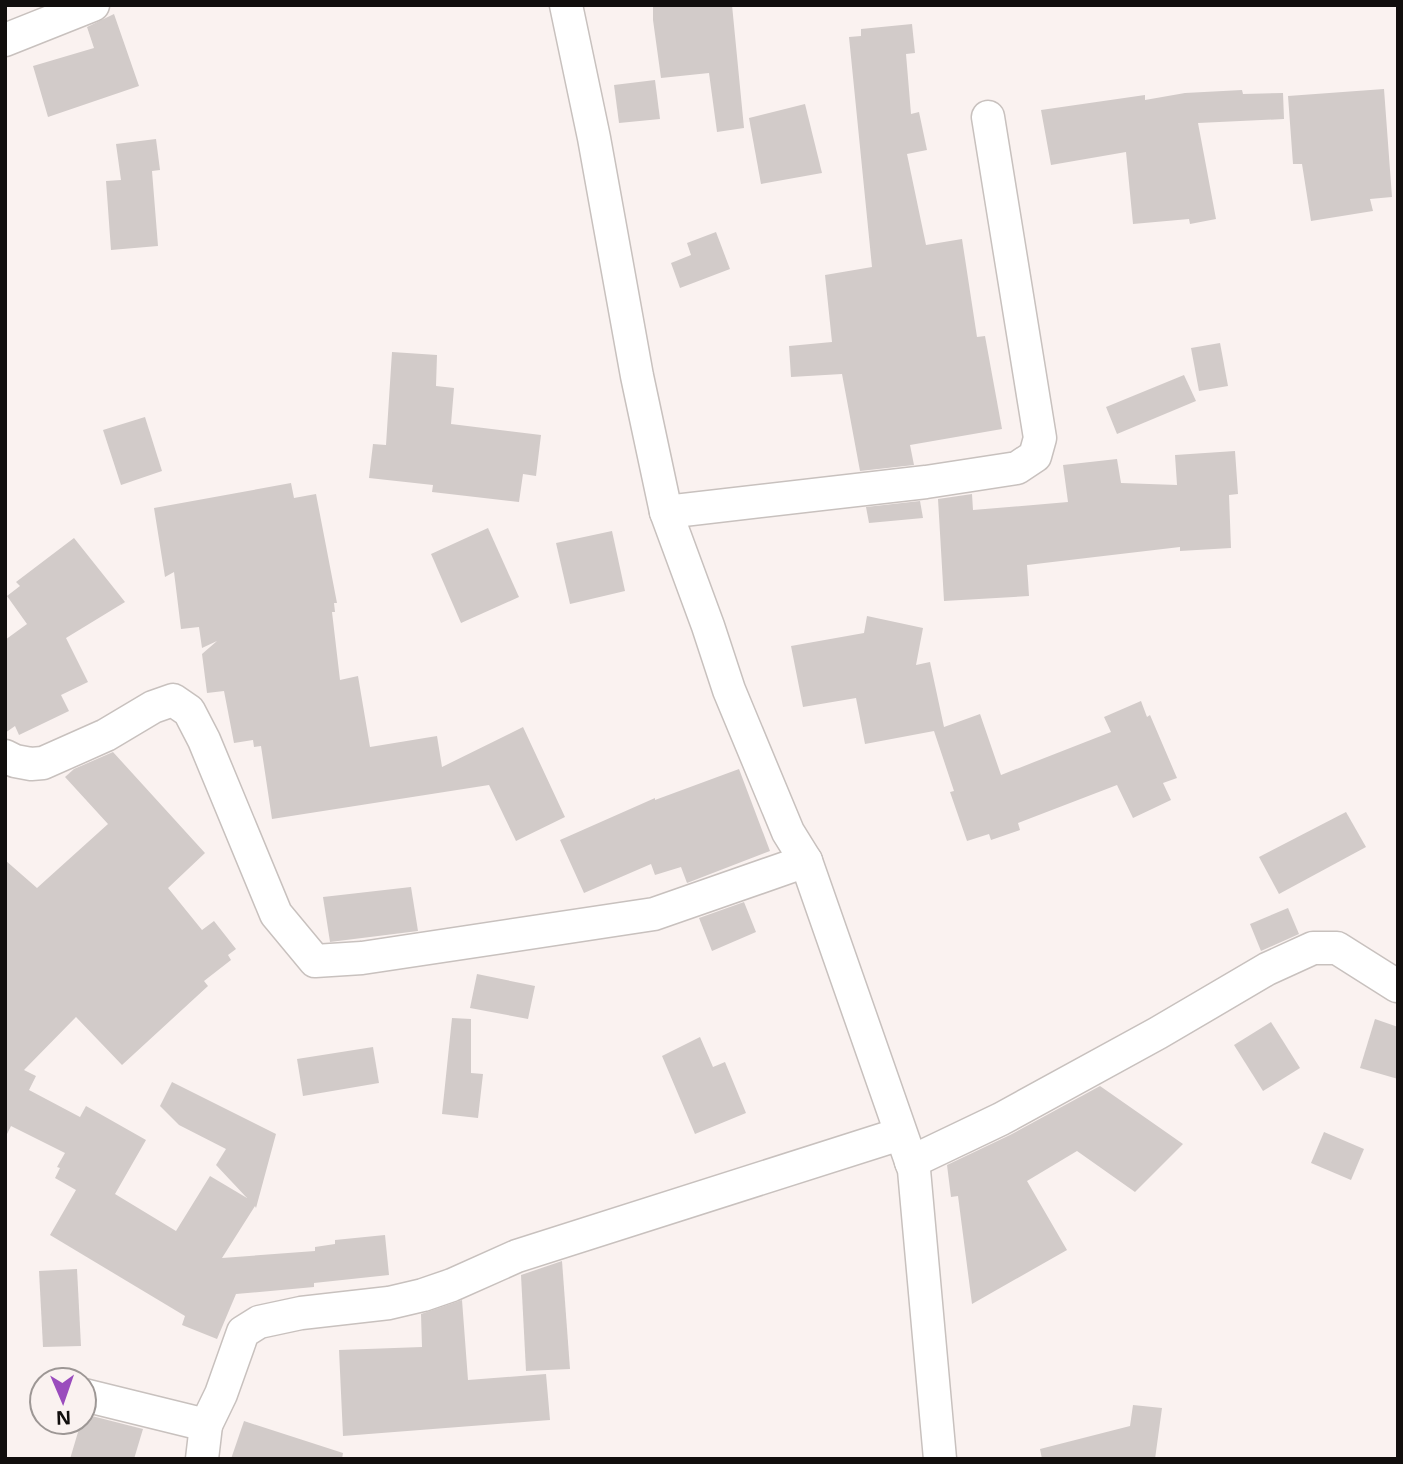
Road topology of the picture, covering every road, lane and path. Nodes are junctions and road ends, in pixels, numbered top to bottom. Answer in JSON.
{"nodes":[{"id":1,"x":93,"y":5,"type":"edge"},
{"id":2,"x":566,"y":5,"type":"edge"},
{"id":3,"x":5,"y":40,"type":"edge"},
{"id":4,"x":988,"y":117,"type":"dead end"},
{"id":5,"x":666,"y":512,"type":"junction"},
{"id":6,"x":5,"y":756,"type":"edge"},
{"id":7,"x":806,"y":861,"type":"junction"},
{"id":8,"x":1397,"y":986,"type":"edge"},
{"id":9,"x":906,"y":1148,"type":"junction"},
{"id":10,"x":98,"y":1398,"type":"edge"},
{"id":11,"x":206,"y":1425,"type":"junction"},
{"id":12,"x":202,"y":1459,"type":"edge"},
{"id":13,"x":940,"y":1459,"type":"edge"}],
"edges":[{"from":1,"to":3,"type":"street"},
{"from":2,"to":5,"type":"street"},
{"from":4,"to":5,"type":"street"},
{"from":5,"to":7,"type":"street"},
{"from":6,"to":7,"type":"street"},
{"from":7,"to":9,"type":"street"},
{"from":8,"to":9,"type":"street"},
{"from":9,"to":11,"type":"street"},
{"from":9,"to":13,"type":"street"},
{"from":10,"to":11,"type":"street"},
{"from":11,"to":12,"type":"street"}]}
